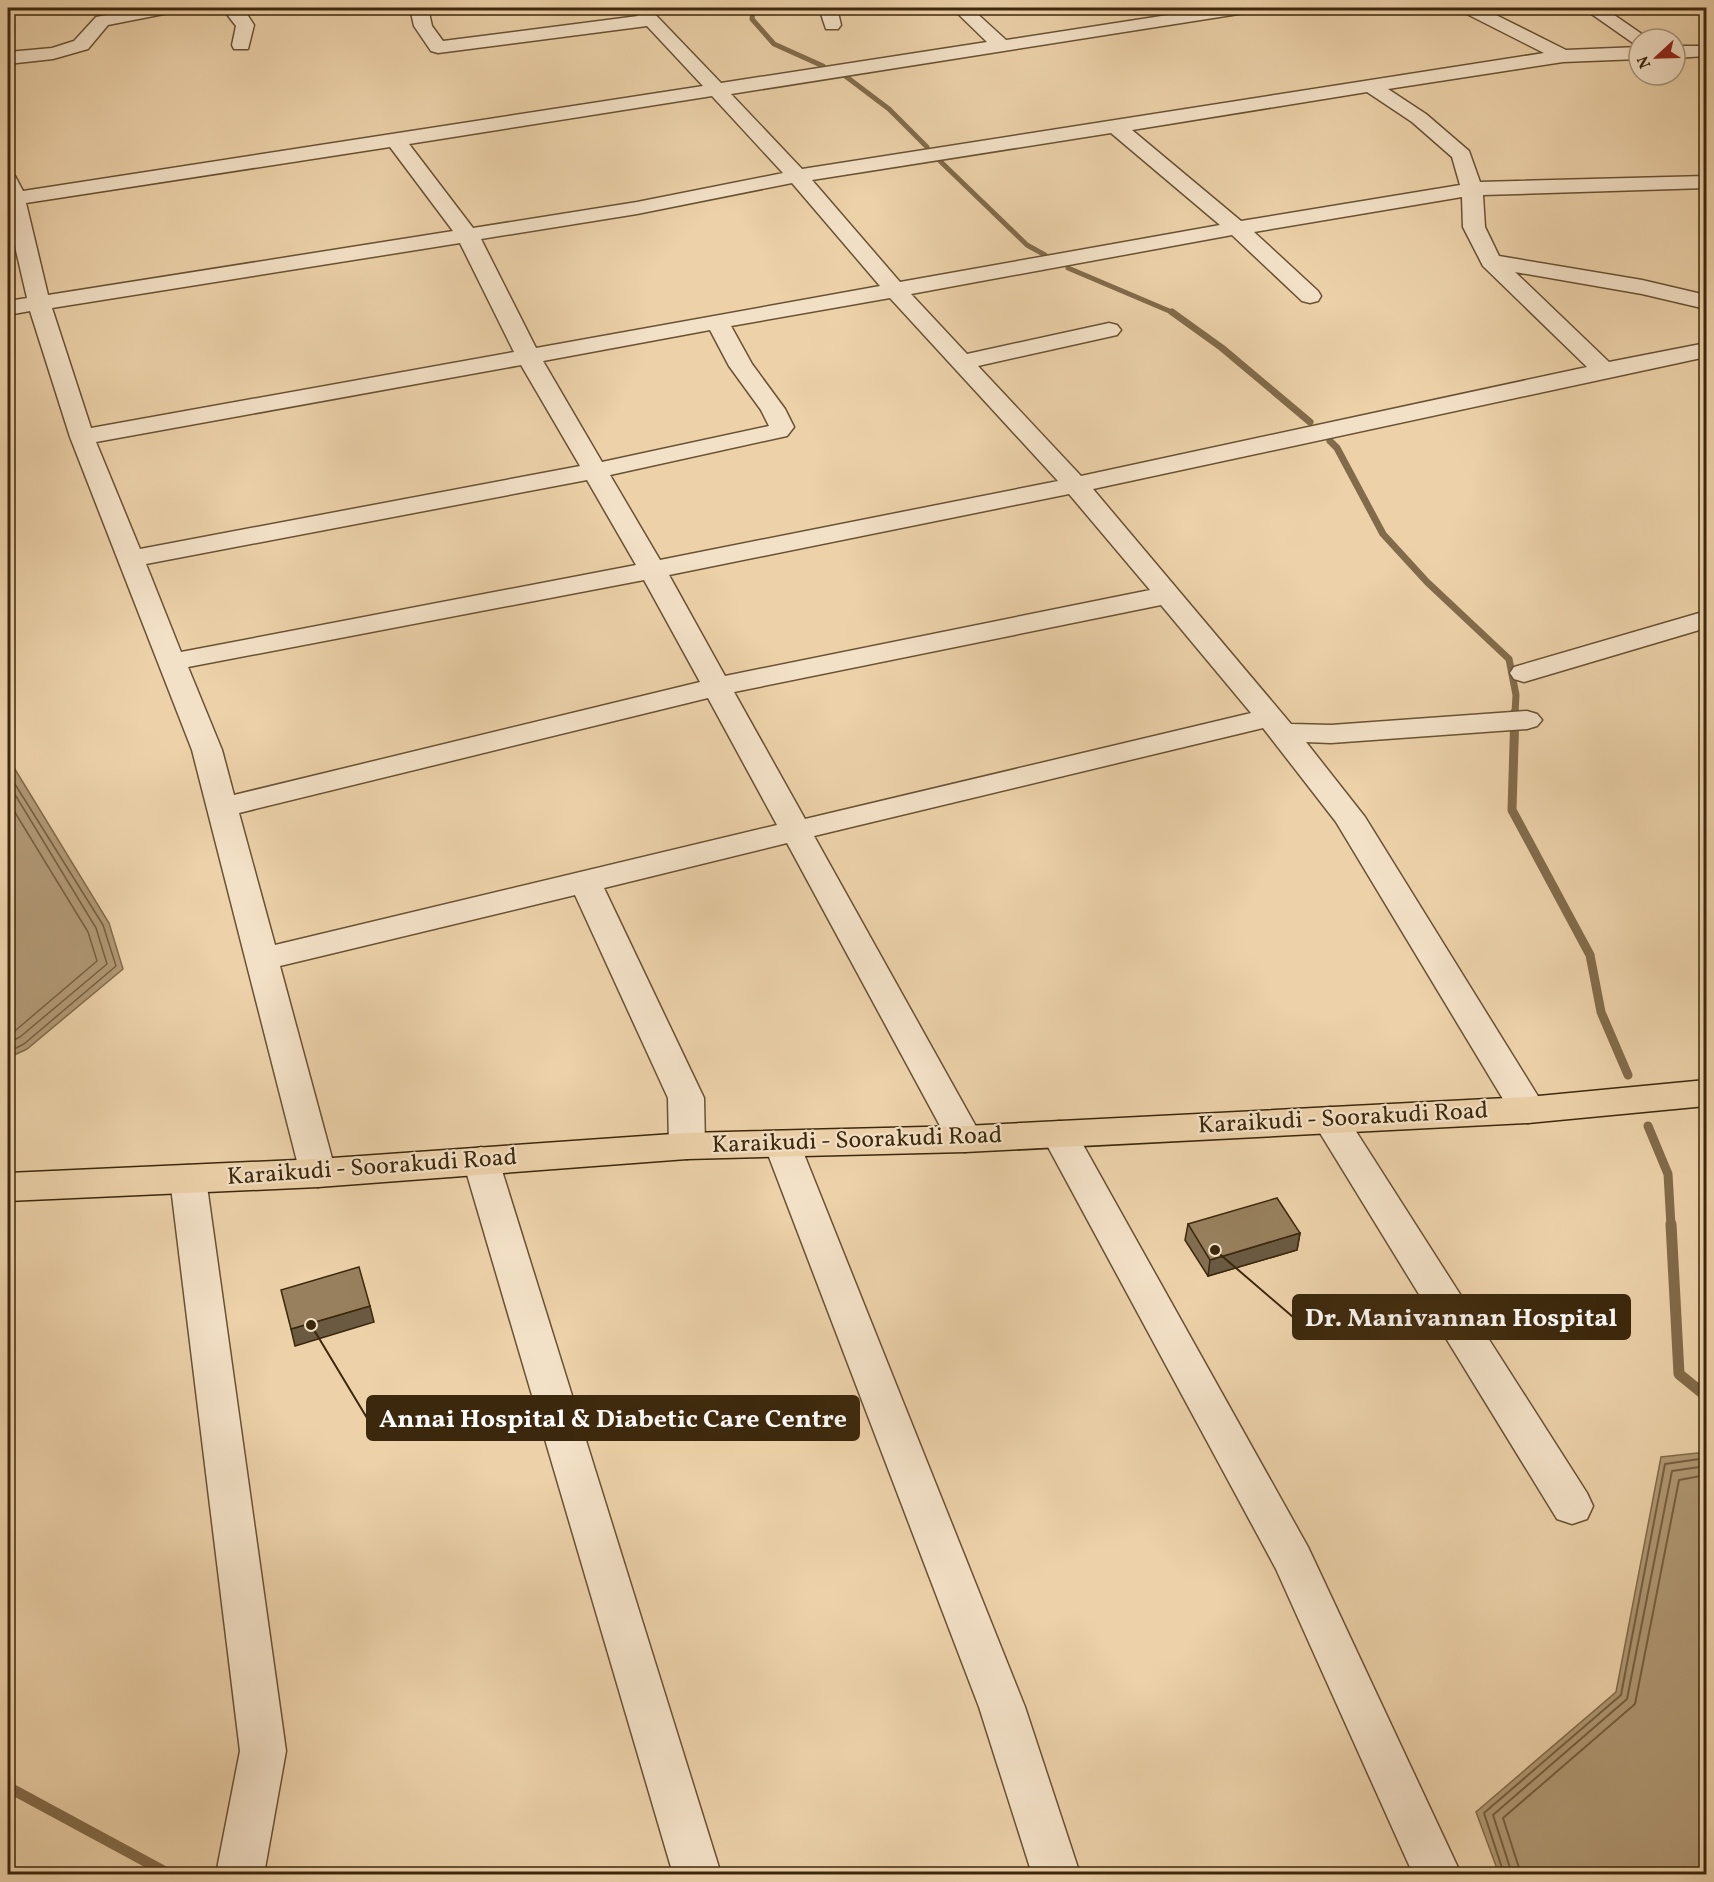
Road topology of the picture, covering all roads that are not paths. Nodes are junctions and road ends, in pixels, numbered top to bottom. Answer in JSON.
{"nodes":[{"id":1,"x":168,"y":8,"type":"edge"},
{"id":2,"x":234,"y":8,"type":"edge"},
{"id":3,"x":419,"y":8,"type":"edge"},
{"id":4,"x":961,"y":8,"type":"edge"},
{"id":5,"x":1245,"y":8,"type":"edge"},
{"id":6,"x":1469,"y":8,"type":"edge"},
{"id":7,"x":1592,"y":8,"type":"edge"},
{"id":8,"x":646,"y":14,"type":"edge"},
{"id":9,"x":1627,"y":31,"type":"edge"},
{"id":10,"x":241,"y":45,"type":"dead end"},
{"id":11,"x":1001,"y":45,"type":"junction"},
{"id":12,"x":1707,"y":51,"type":"edge"},
{"id":13,"x":1687,"y":52,"type":"edge"},
{"id":14,"x":1627,"y":53,"type":"edge"},
{"id":15,"x":1563,"y":56,"type":"junction"},
{"id":16,"x":8,"y":58,"type":"edge"},
{"id":17,"x":1372,"y":87,"type":"junction"},
{"id":18,"x":714,"y":89,"type":"junction"},
{"id":19,"x":1114,"y":125,"type":"junction"},
{"id":20,"x":396,"y":141,"type":"junction"},
{"id":21,"x":796,"y":176,"type":"junction"},
{"id":22,"x":1707,"y":182,"type":"edge"},
{"id":23,"x":11,"y":189,"type":"edge"},
{"id":24,"x":1472,"y":189,"type":"junction"},
{"id":25,"x":1237,"y":228,"type":"junction"},
{"id":26,"x":468,"y":236,"type":"junction"},
{"id":27,"x":17,"y":253,"type":"edge"},
{"id":28,"x":1491,"y":261,"type":"junction"},
{"id":29,"x":896,"y":291,"type":"junction"},
{"id":30,"x":1310,"y":296,"type":"dead end"},
{"id":31,"x":1707,"y":302,"type":"edge"},
{"id":32,"x":39,"y":303,"type":"junction"},
{"id":33,"x":8,"y":308,"type":"edge"},
{"id":34,"x":717,"y":322,"type":"junction"},
{"id":35,"x":1109,"y":330,"type":"dead end"},
{"id":36,"x":528,"y":356,"type":"junction"},
{"id":37,"x":1700,"y":358,"type":"edge"},
{"id":38,"x":962,"y":362,"type":"junction"},
{"id":39,"x":1603,"y":370,"type":"junction"},
{"id":40,"x":82,"y":437,"type":"junction"},
{"id":41,"x":595,"y":471,"type":"junction"},
{"id":42,"x":1076,"y":484,"type":"junction"},
{"id":43,"x":130,"y":558,"type":"junction"},
{"id":44,"x":652,"y":569,"type":"junction"},
{"id":45,"x":1168,"y":595,"type":"junction"},
{"id":46,"x":1707,"y":619,"type":"edge"},
{"id":47,"x":171,"y":662,"type":"junction"},
{"id":48,"x":1524,"y":673,"type":"dead end"},
{"id":49,"x":716,"y":687,"type":"junction"},
{"id":50,"x":1527,"y":720,"type":"dead end"},
{"id":51,"x":1277,"y":725,"type":"junction"},
{"id":52,"x":222,"y":808,"type":"junction"},
{"id":53,"x":797,"y":831,"type":"junction"},
{"id":54,"x":585,"y":882,"type":"junction"},
{"id":55,"x":263,"y":959,"type":"junction"},
{"id":56,"x":1707,"y":1093,"type":"edge"},
{"id":57,"x":1528,"y":1110,"type":"junction"},
{"id":58,"x":1330,"y":1120,"type":"junction"},
{"id":59,"x":1059,"y":1134,"type":"junction"},
{"id":60,"x":965,"y":1139,"type":"junction"},
{"id":61,"x":782,"y":1144,"type":"junction"},
{"id":62,"x":687,"y":1146,"type":"junction"},
{"id":63,"x":481,"y":1161,"type":"junction"},
{"id":64,"x":318,"y":1173,"type":"junction"},
{"id":65,"x":188,"y":1179,"type":"junction"},
{"id":66,"x":8,"y":1187,"type":"edge"},
{"id":67,"x":1572,"y":1506,"type":"dead end"},
{"id":68,"x":240,"y":1875,"type":"edge"},
{"id":69,"x":698,"y":1875,"type":"edge"},
{"id":70,"x":1056,"y":1875,"type":"edge"},
{"id":71,"x":1437,"y":1875,"type":"edge"}],
"edges":[{"from":1,"to":16,"type":"street"},
{"from":2,"to":10,"type":"street"},
{"from":3,"to":8,"type":"street"},
{"from":4,"to":11,"type":"street"},
{"from":5,"to":11,"type":"street"},
{"from":6,"to":15,"type":"street"},
{"from":7,"to":9,"type":"street"},
{"from":8,"to":18,"type":"street"},
{"from":11,"to":18,"type":"street"},
{"from":12,"to":13,"type":"street"},
{"from":14,"to":15,"type":"street"},
{"from":15,"to":17,"type":"street"},
{"from":17,"to":19,"type":"street"},
{"from":17,"to":24,"type":"street"},
{"from":18,"to":20,"type":"street"},
{"from":18,"to":21,"type":"street"},
{"from":19,"to":21,"type":"street"},
{"from":19,"to":25,"type":"street"},
{"from":20,"to":23,"type":"street"},
{"from":20,"to":26,"type":"street"},
{"from":21,"to":26,"type":"street"},
{"from":21,"to":29,"type":"street"},
{"from":22,"to":24,"type":"street"},
{"from":23,"to":27,"type":"street"},
{"from":24,"to":25,"type":"street"},
{"from":24,"to":28,"type":"street"},
{"from":25,"to":29,"type":"street"},
{"from":25,"to":30,"type":"street"},
{"from":26,"to":32,"type":"street"},
{"from":26,"to":36,"type":"street"},
{"from":27,"to":32,"type":"street"},
{"from":28,"to":31,"type":"street"},
{"from":28,"to":39,"type":"street"},
{"from":29,"to":34,"type":"street"},
{"from":29,"to":38,"type":"street"},
{"from":32,"to":33,"type":"street"},
{"from":32,"to":40,"type":"street"},
{"from":34,"to":36,"type":"street"},
{"from":34,"to":41,"type":"street"},
{"from":35,"to":38,"type":"street"},
{"from":36,"to":40,"type":"street"},
{"from":36,"to":41,"type":"street"},
{"from":37,"to":39,"type":"street"},
{"from":38,"to":42,"type":"street"},
{"from":39,"to":42,"type":"street"},
{"from":40,"to":43,"type":"street"},
{"from":41,"to":43,"type":"street"},
{"from":41,"to":44,"type":"street"},
{"from":42,"to":44,"type":"street"},
{"from":42,"to":45,"type":"street"},
{"from":43,"to":47,"type":"street"},
{"from":44,"to":47,"type":"street"},
{"from":44,"to":49,"type":"street"},
{"from":45,"to":49,"type":"street"},
{"from":45,"to":51,"type":"street"},
{"from":46,"to":48,"type":"street"},
{"from":47,"to":52,"type":"street"},
{"from":49,"to":52,"type":"street"},
{"from":49,"to":53,"type":"street"},
{"from":50,"to":51,"type":"street"},
{"from":51,"to":53,"type":"street"},
{"from":51,"to":57,"type":"street"},
{"from":52,"to":55,"type":"street"},
{"from":53,"to":54,"type":"street"},
{"from":53,"to":60,"type":"street"},
{"from":54,"to":55,"type":"street"},
{"from":54,"to":62,"type":"street"},
{"from":55,"to":64,"type":"street"},
{"from":56,"to":57,"type":"main road","name":"Karaikudi - Soorakudi Road"},
{"from":57,"to":58,"type":"main road","name":"Karaikudi - Soorakudi Road"},
{"from":58,"to":59,"type":"main road","name":"Karaikudi - Soorakudi Road"},
{"from":58,"to":67,"type":"street"},
{"from":59,"to":60,"type":"main road","name":"Karaikudi - Soorakudi Road"},
{"from":59,"to":71,"type":"street"},
{"from":60,"to":61,"type":"main road","name":"Karaikudi - Soorakudi Road"},
{"from":61,"to":62,"type":"main road","name":"Karaikudi - Soorakudi Road"},
{"from":61,"to":70,"type":"street"},
{"from":62,"to":63,"type":"main road","name":"Karaikudi - Soorakudi Road"},
{"from":63,"to":64,"type":"main road","name":"Karaikudi - Soorakudi Road"},
{"from":63,"to":69,"type":"street"},
{"from":64,"to":65,"type":"main road","name":"Karaikudi - Soorakudi Road"},
{"from":65,"to":66,"type":"main road","name":"Karaikudi - Soorakudi Road"},
{"from":65,"to":68,"type":"street"}]}
